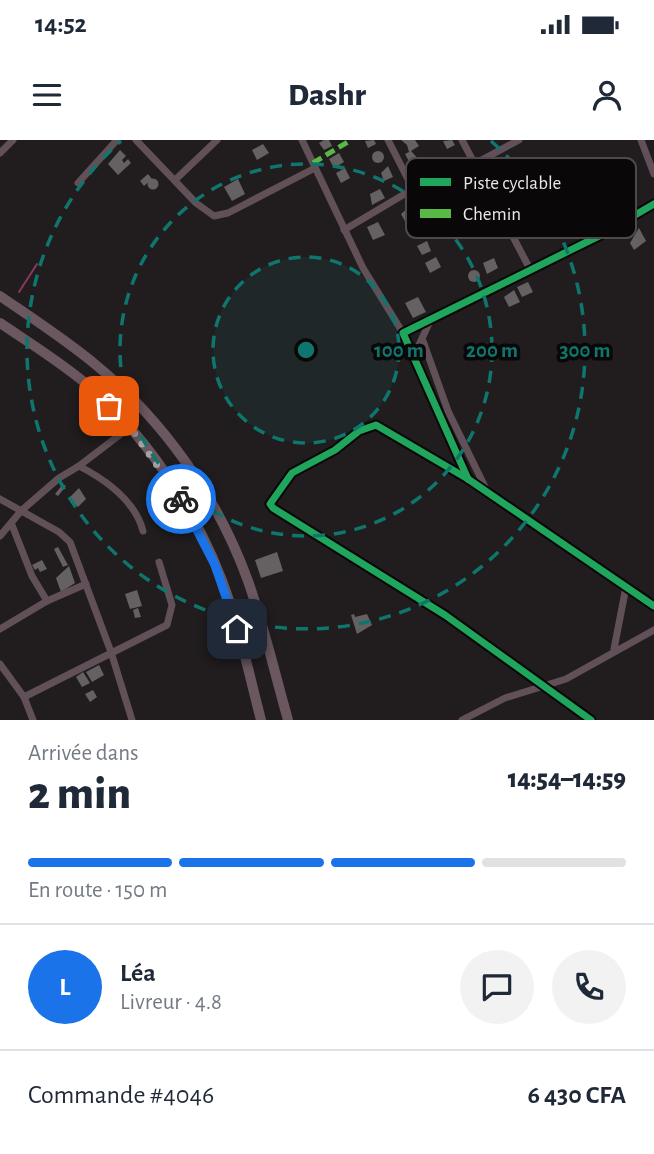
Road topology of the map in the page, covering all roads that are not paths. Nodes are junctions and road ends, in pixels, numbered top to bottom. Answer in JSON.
{"nodes":[{"id":1,"x":13,"y":140,"type":"edge"},
{"id":2,"x":117,"y":140,"type":"edge"},
{"id":3,"x":135,"y":140,"type":"edge"},
{"id":4,"x":217,"y":140,"type":"edge"},
{"id":5,"x":302,"y":140,"type":"edge"},
{"id":6,"x":388,"y":140,"type":"edge"},
{"id":7,"x":462,"y":140,"type":"edge"},
{"id":8,"x":519,"y":140,"type":"edge"},
{"id":9,"x":641,"y":140,"type":"edge"},
{"id":10,"x":0,"y":153,"type":"edge"},
{"id":11,"x":471,"y":158,"type":"edge"},
{"id":12,"x":483,"y":158,"type":"edge"},
{"id":13,"x":315,"y":168,"type":"junction"},
{"id":14,"x":654,"y":174,"type":"edge"},
{"id":15,"x":406,"y":175,"type":"edge"},
{"id":16,"x":175,"y":180,"type":"junction"},
{"id":17,"x":78,"y":183,"type":"dead end"},
{"id":18,"x":406,"y":193,"type":"edge"},
{"id":19,"x":654,"y":204,"type":"edge"},
{"id":20,"x":636,"y":214,"type":"edge"},
{"id":21,"x":344,"y":230,"type":"junction"},
{"id":22,"x":513,"y":238,"type":"edge"},
{"id":23,"x":592,"y":238,"type":"edge"},
{"id":24,"x":531,"y":271,"type":"junction"},
{"id":25,"x":0,"y":296,"type":"edge"},
{"id":26,"x":430,"y":321,"type":"junction"},
{"id":27,"x":0,"y":323,"type":"edge"},
{"id":28,"x":403,"y":333,"type":"junction"},
{"id":29,"x":423,"y":341,"type":"junction"},
{"id":30,"x":414,"y":356,"type":"junction"},
{"id":31,"x":443,"y":423,"type":"junction"},
{"id":32,"x":453,"y":423,"type":"junction"},
{"id":33,"x":130,"y":427,"type":"junction"},
{"id":34,"x":79,"y":466,"type":"junction"},
{"id":35,"x":468,"y":479,"type":"junction"},
{"id":36,"x":489,"y":494,"type":"junction"},
{"id":37,"x":0,"y":499,"type":"edge"},
{"id":38,"x":21,"y":511,"type":"junction"},
{"id":39,"x":12,"y":525,"type":"junction"},
{"id":40,"x":143,"y":531,"type":"dead end"},
{"id":41,"x":0,"y":536,"type":"edge"},
{"id":42,"x":159,"y":562,"type":"dead end"},
{"id":43,"x":86,"y":584,"type":"junction"},
{"id":44,"x":626,"y":587,"type":"junction"},
{"id":45,"x":47,"y":601,"type":"junction"},
{"id":46,"x":654,"y":606,"type":"edge"},
{"id":47,"x":0,"y":629,"type":"edge"},
{"id":48,"x":654,"y":630,"type":"edge"},
{"id":49,"x":614,"y":649,"type":"junction"},
{"id":50,"x":111,"y":652,"type":"junction"},
{"id":51,"x":0,"y":664,"type":"edge"},
{"id":52,"x":540,"y":685,"type":"junction"},
{"id":53,"x":24,"y":697,"type":"junction"},
{"id":54,"x":33,"y":720,"type":"edge"},
{"id":55,"x":131,"y":720,"type":"edge"},
{"id":56,"x":261,"y":720,"type":"edge"},
{"id":57,"x":288,"y":720,"type":"edge"},
{"id":58,"x":462,"y":720,"type":"edge"},
{"id":59,"x":591,"y":720,"type":"edge"}],
"edges":[{"from":1,"to":10,"type":"street"},
{"from":2,"to":17,"type":"street"},
{"from":3,"to":16,"type":"street"},
{"from":4,"to":16,"type":"street"},
{"from":5,"to":13,"type":"street"},
{"from":6,"to":15,"type":"street"},
{"from":7,"to":11,"type":"street"},
{"from":8,"to":12,"type":"street"},
{"from":9,"to":14,"type":"street"},
{"from":13,"to":16,"type":"street"},
{"from":13,"to":21,"type":"street"},
{"from":18,"to":21,"type":"street"},
{"from":19,"to":20,"type":"street"},
{"from":21,"to":28,"type":"street"},
{"from":22,"to":24,"type":"street"},
{"from":23,"to":24,"type":"street"},
{"from":24,"to":26,"type":"street"},
{"from":25,"to":57,"type":"highway"},
{"from":26,"to":28,"type":"street"},
{"from":26,"to":29,"type":"street"},
{"from":27,"to":33,"type":"highway"},
{"from":28,"to":30,"type":"street"},
{"from":29,"to":30,"type":"street"},
{"from":29,"to":32,"type":"street"},
{"from":30,"to":31,"type":"street"},
{"from":31,"to":32,"type":"street"},
{"from":31,"to":35,"type":"street"},
{"from":32,"to":36,"type":"street"},
{"from":33,"to":34,"type":"street"},
{"from":33,"to":56,"type":"highway"},
{"from":34,"to":38,"type":"street"},
{"from":34,"to":40,"type":"street"},
{"from":35,"to":36,"type":"street"},
{"from":35,"to":52,"type":"street"},
{"from":36,"to":44,"type":"street"},
{"from":37,"to":38,"type":"street"},
{"from":38,"to":39,"type":"street"},
{"from":38,"to":43,"type":"street"},
{"from":39,"to":41,"type":"street"},
{"from":39,"to":45,"type":"street"},
{"from":42,"to":50,"type":"street"},
{"from":43,"to":45,"type":"street"},
{"from":43,"to":50,"type":"street"},
{"from":44,"to":46,"type":"street"},
{"from":44,"to":49,"type":"street"},
{"from":45,"to":47,"type":"street"},
{"from":48,"to":49,"type":"street"},
{"from":49,"to":52,"type":"street"},
{"from":50,"to":53,"type":"street"},
{"from":50,"to":55,"type":"street"},
{"from":51,"to":53,"type":"street"},
{"from":52,"to":58,"type":"street"},
{"from":52,"to":59,"type":"street"},
{"from":53,"to":54,"type":"street"}]}
